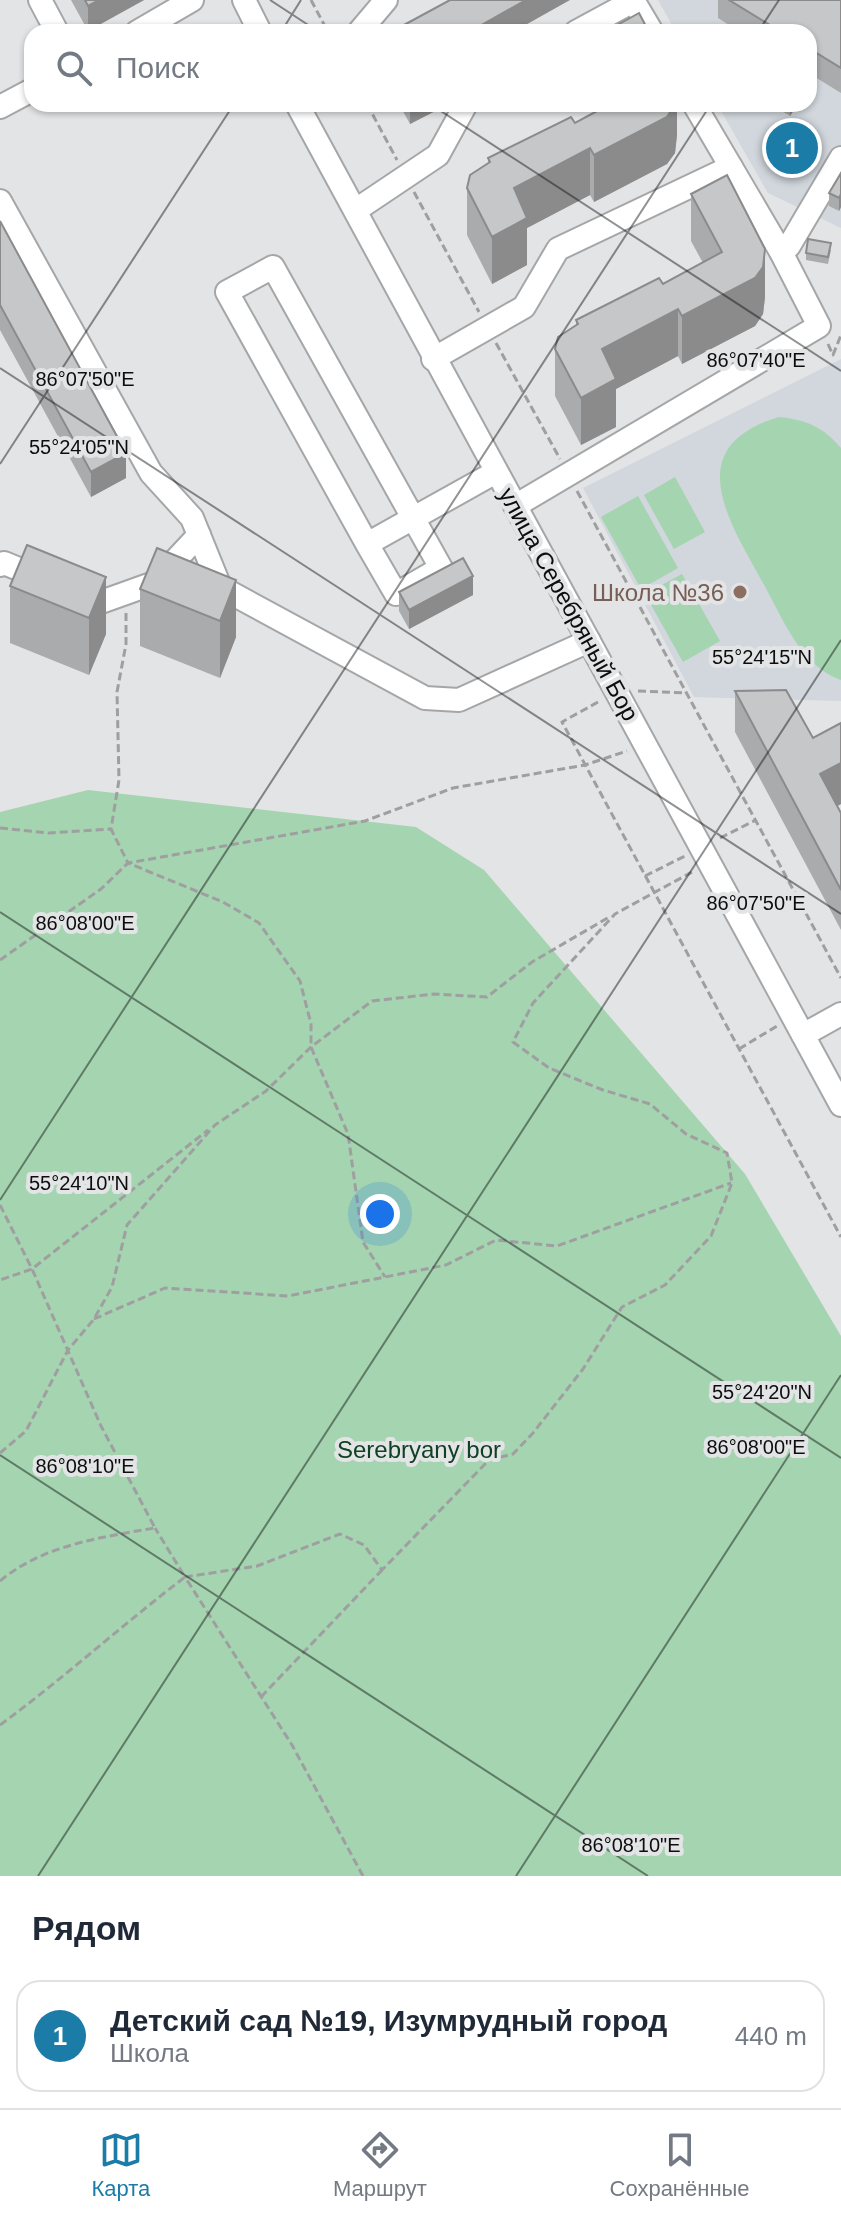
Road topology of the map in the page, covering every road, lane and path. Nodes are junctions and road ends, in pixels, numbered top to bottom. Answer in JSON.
{"nodes":[{"id":1,"x":40,"y":0,"type":"edge"},
{"id":2,"x":192,"y":0,"type":"edge"},
{"id":3,"x":244,"y":0,"type":"edge"},
{"id":4,"x":311,"y":0,"type":"edge"},
{"id":5,"x":386,"y":0,"type":"edge"},
{"id":6,"x":633,"y":0,"type":"edge"},
{"id":7,"x":53,"y":24,"type":"edge"},
{"id":8,"x":151,"y":24,"type":"edge"},
{"id":9,"x":256,"y":24,"type":"edge"},
{"id":10,"x":324,"y":24,"type":"edge"},
{"id":11,"x":366,"y":24,"type":"edge"},
{"id":12,"x":590,"y":24,"type":"edge"},
{"id":13,"x":647,"y":24,"type":"edge"},
{"id":14,"x":24,"y":94,"type":"edge"},
{"id":15,"x":0,"y":107,"type":"edge"},
{"id":16,"x":301,"y":112,"type":"edge"},
{"id":17,"x":371,"y":112,"type":"edge"},
{"id":18,"x":462,"y":112,"type":"edge"},
{"id":19,"x":699,"y":112,"type":"edge"},
{"id":20,"x":841,"y":158,"type":"edge"},
{"id":21,"x":731,"y":167,"type":"junction"},
{"id":22,"x":406,"y":176,"type":"junction"},
{"id":23,"x":0,"y":201,"type":"edge"},
{"id":24,"x":356,"y":210,"type":"junction"},
{"id":25,"x":781,"y":252,"type":"junction"},
{"id":26,"x":488,"y":328,"type":"junction"},
{"id":27,"x":433,"y":359,"type":"junction"},
{"id":28,"x":496,"y":472,"type":"junction"},
{"id":29,"x":568,"y":475,"type":"junction"},
{"id":30,"x":515,"y":506,"type":"junction"},
{"id":31,"x":411,"y":517,"type":"junction"},
{"id":32,"x":199,"y":535,"type":"junction"},
{"id":33,"x":367,"y":544,"type":"junction"},
{"id":34,"x":0,"y":565,"type":"edge"},
{"id":35,"x":154,"y":583,"type":"junction"},
{"id":36,"x":220,"y":587,"type":"junction"},
{"id":37,"x":126,"y":595,"type":"junction"},
{"id":38,"x":589,"y":641,"type":"junction"},
{"id":39,"x":617,"y":691,"type":"junction"},
{"id":40,"x":687,"y":693,"type":"junction"},
{"id":41,"x":645,"y":744,"type":"junction"},
{"id":42,"x":585,"y":765,"type":"junction"},
{"id":43,"x":0,"y":828,"type":"edge"},
{"id":44,"x":111,"y":829,"type":"junction"},
{"id":45,"x":128,"y":863,"type":"junction"},
{"id":46,"x":710,"y":863,"type":"junction"},
{"id":47,"x":654,"y":892,"type":"junction"},
{"id":48,"x":615,"y":914,"type":"junction"},
{"id":49,"x":0,"y":960,"type":"edge"},
{"id":50,"x":841,"y":978,"type":"edge"},
{"id":51,"x":841,"y":1014,"type":"edge"},
{"id":52,"x":798,"y":1026,"type":"junction"},
{"id":53,"x":311,"y":1047,"type":"junction"},
{"id":54,"x":739,"y":1049,"type":"junction"},
{"id":55,"x":841,"y":1105,"type":"edge"},
{"id":56,"x":215,"y":1125,"type":"junction"},
{"id":57,"x":732,"y":1183,"type":"junction"},
{"id":58,"x":0,"y":1205,"type":"edge"},
{"id":59,"x":841,"y":1237,"type":"edge"},
{"id":60,"x":32,"y":1269,"type":"junction"},
{"id":61,"x":385,"y":1277,"type":"junction"},
{"id":62,"x":0,"y":1280,"type":"edge"},
{"id":63,"x":94,"y":1319,"type":"junction"},
{"id":64,"x":68,"y":1350,"type":"junction"},
{"id":65,"x":0,"y":1453,"type":"edge"},
{"id":66,"x":155,"y":1528,"type":"junction"},
{"id":67,"x":382,"y":1570,"type":"junction"},
{"id":68,"x":185,"y":1577,"type":"junction"},
{"id":69,"x":0,"y":1581,"type":"edge"},
{"id":70,"x":261,"y":1697,"type":"junction"},
{"id":71,"x":0,"y":1725,"type":"edge"},
{"id":72,"x":363,"y":1876,"type":"edge"}],
"edges":[{"from":1,"to":7,"type":"street"},
{"from":2,"to":8,"type":"street"},
{"from":3,"to":9,"type":"street"},
{"from":4,"to":10,"type":"path"},
{"from":5,"to":11,"type":"street"},
{"from":6,"to":12,"type":"street"},
{"from":6,"to":13,"type":"street"},
{"from":14,"to":15,"type":"street"},
{"from":16,"to":24,"type":"street","name":"улица Серебряный Бор"},
{"from":17,"to":22,"type":"path"},
{"from":18,"to":22,"type":"street"},
{"from":19,"to":21,"type":"street"},
{"from":20,"to":25,"type":"street"},
{"from":21,"to":25,"type":"street"},
{"from":21,"to":26,"type":"street"},
{"from":22,"to":24,"type":"street"},
{"from":22,"to":26,"type":"path"},
{"from":23,"to":32,"type":"street"},
{"from":24,"to":27,"type":"street","name":"улица Серебряный Бор"},
{"from":25,"to":29,"type":"street"},
{"from":26,"to":27,"type":"street"},
{"from":26,"to":29,"type":"path"},
{"from":27,"to":28,"type":"street","name":"улица Серебряный Бор"},
{"from":28,"to":30,"type":"street","name":"улица Серебряный Бор"},
{"from":28,"to":31,"type":"street"},
{"from":29,"to":30,"type":"street"},
{"from":29,"to":40,"type":"path"},
{"from":30,"to":38,"type":"street","name":"улица Серебряный Бор"},
{"from":31,"to":33,"type":"street"},
{"from":31,"to":33,"type":"street"},
{"from":31,"to":33,"type":"street"},
{"from":32,"to":35,"type":"street"},
{"from":32,"to":36,"type":"street"},
{"from":34,"to":37,"type":"street"},
{"from":35,"to":36,"type":"street"},
{"from":35,"to":37,"type":"street"},
{"from":36,"to":38,"type":"street"},
{"from":37,"to":44,"type":"path"},
{"from":38,"to":39,"type":"street","name":"улица Серебряный Бор"},
{"from":39,"to":40,"type":"path"},
{"from":39,"to":41,"type":"street","name":"улица Серебряный Бор"},
{"from":39,"to":42,"type":"path"},
{"from":40,"to":50,"type":"path"},
{"from":41,"to":42,"type":"path"},
{"from":41,"to":46,"type":"street","name":"улица Серебряный Бор"},
{"from":42,"to":45,"type":"path"},
{"from":42,"to":47,"type":"path"},
{"from":43,"to":44,"type":"path"},
{"from":44,"to":45,"type":"path"},
{"from":45,"to":49,"type":"path"},
{"from":45,"to":53,"type":"path"},
{"from":46,"to":47,"type":"path"},
{"from":46,"to":52,"type":"street","name":"улица Серебряный Бор"},
{"from":47,"to":48,"type":"path"},
{"from":47,"to":54,"type":"path"},
{"from":48,"to":53,"type":"path"},
{"from":48,"to":57,"type":"path"},
{"from":51,"to":52,"type":"street"},
{"from":52,"to":54,"type":"path"},
{"from":52,"to":55,"type":"street","name":"улица Серебряный Бор"},
{"from":53,"to":56,"type":"path"},
{"from":53,"to":61,"type":"path"},
{"from":54,"to":59,"type":"path"},
{"from":56,"to":60,"type":"path"},
{"from":56,"to":63,"type":"path"},
{"from":57,"to":61,"type":"path"},
{"from":57,"to":67,"type":"path"},
{"from":58,"to":60,"type":"path"},
{"from":60,"to":62,"type":"path"},
{"from":60,"to":64,"type":"path"},
{"from":61,"to":63,"type":"path"},
{"from":63,"to":64,"type":"path"},
{"from":64,"to":65,"type":"path"},
{"from":64,"to":66,"type":"path"},
{"from":66,"to":68,"type":"path"},
{"from":66,"to":69,"type":"path"},
{"from":67,"to":68,"type":"path"},
{"from":67,"to":70,"type":"path"},
{"from":68,"to":70,"type":"path"},
{"from":68,"to":71,"type":"path"},
{"from":70,"to":72,"type":"path"}]}
